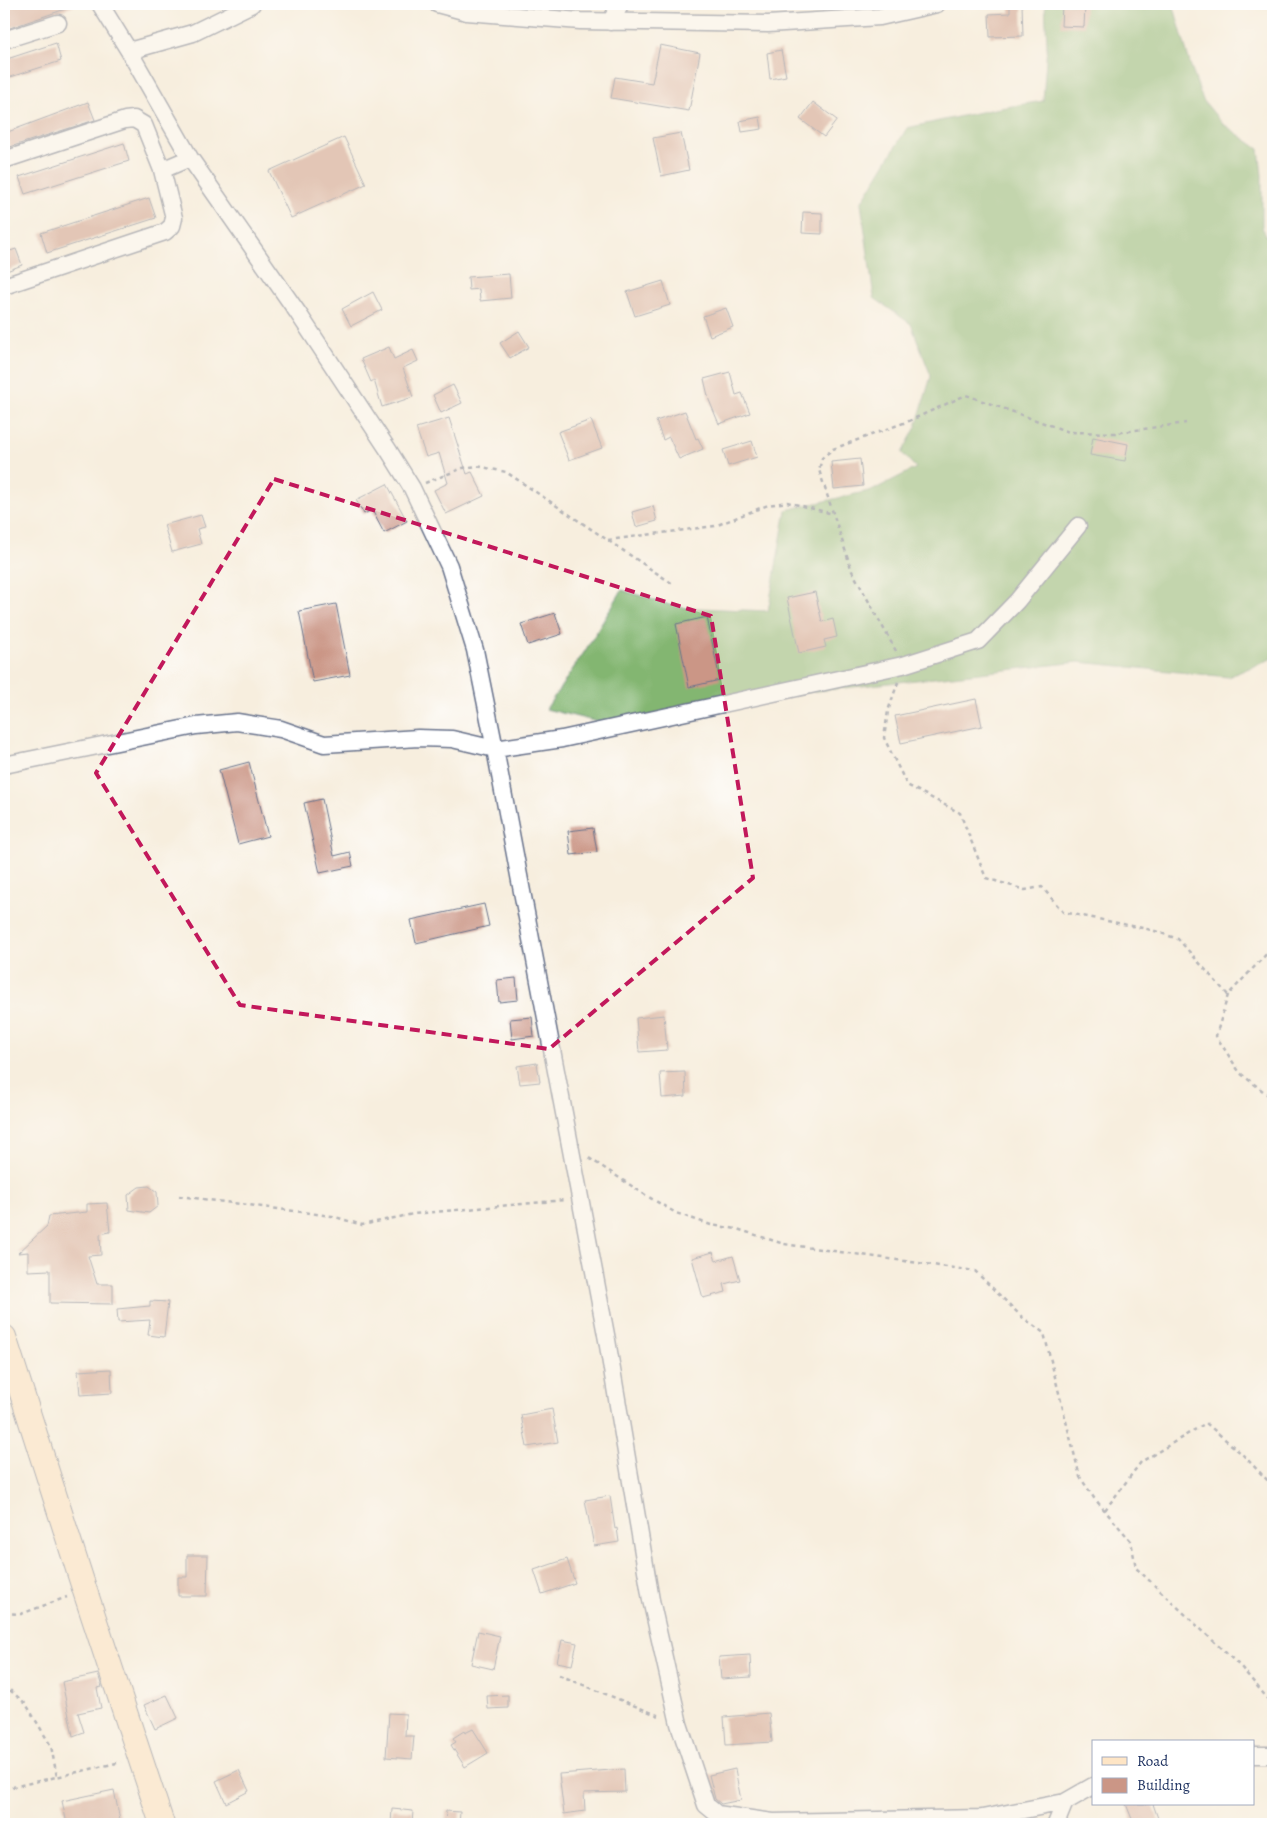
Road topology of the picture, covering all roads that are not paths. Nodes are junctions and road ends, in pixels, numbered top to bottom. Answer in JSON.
{"nodes":[{"id":1,"x":100,"y":4,"type":"edge"},
{"id":2,"x":252,"y":4,"type":"edge"},
{"id":3,"x":437,"y":4,"type":"edge"},
{"id":4,"x":621,"y":4,"type":"edge"},
{"id":5,"x":937,"y":4,"type":"edge"},
{"id":6,"x":610,"y":22,"type":"junction"},
{"id":7,"x":58,"y":23,"type":"dead end"},
{"id":8,"x":4,"y":40,"type":"edge"},
{"id":9,"x":130,"y":51,"type":"junction"},
{"id":10,"x":190,"y":158,"type":"junction"},
{"id":11,"x":4,"y":160,"type":"edge"},
{"id":12,"x":162,"y":170,"type":"junction"},
{"id":13,"x":4,"y":286,"type":"edge"},
{"id":14,"x":1078,"y":526,"type":"dead end"},
{"id":15,"x":495,"y":749,"type":"junction"},
{"id":16,"x":4,"y":765,"type":"edge"},
{"id":17,"x":4,"y":1337,"type":"edge"},
{"id":18,"x":1273,"y":1754,"type":"edge"},
{"id":19,"x":1254,"y":1755,"type":"edge"},
{"id":20,"x":1092,"y":1787,"type":"edge"},
{"id":21,"x":1065,"y":1802,"type":"junction"},
{"id":22,"x":162,"y":1824,"type":"edge"},
{"id":23,"x":1056,"y":1824,"type":"edge"}],
"edges":[{"from":1,"to":9,"type":"street"},
{"from":2,"to":9,"type":"street"},
{"from":3,"to":6,"type":"street"},
{"from":4,"to":6,"type":"street"},
{"from":5,"to":6,"type":"street"},
{"from":7,"to":8,"type":"street"},
{"from":9,"to":10,"type":"street"},
{"from":10,"to":12,"type":"street"},
{"from":10,"to":15,"type":"street"},
{"from":11,"to":12,"type":"street"},
{"from":12,"to":13,"type":"street"},
{"from":14,"to":15,"type":"street"},
{"from":15,"to":16,"type":"street"},
{"from":15,"to":21,"type":"street"},
{"from":17,"to":22,"type":"main road"},
{"from":18,"to":19,"type":"street"},
{"from":20,"to":21,"type":"street"},
{"from":21,"to":23,"type":"street"}]}
